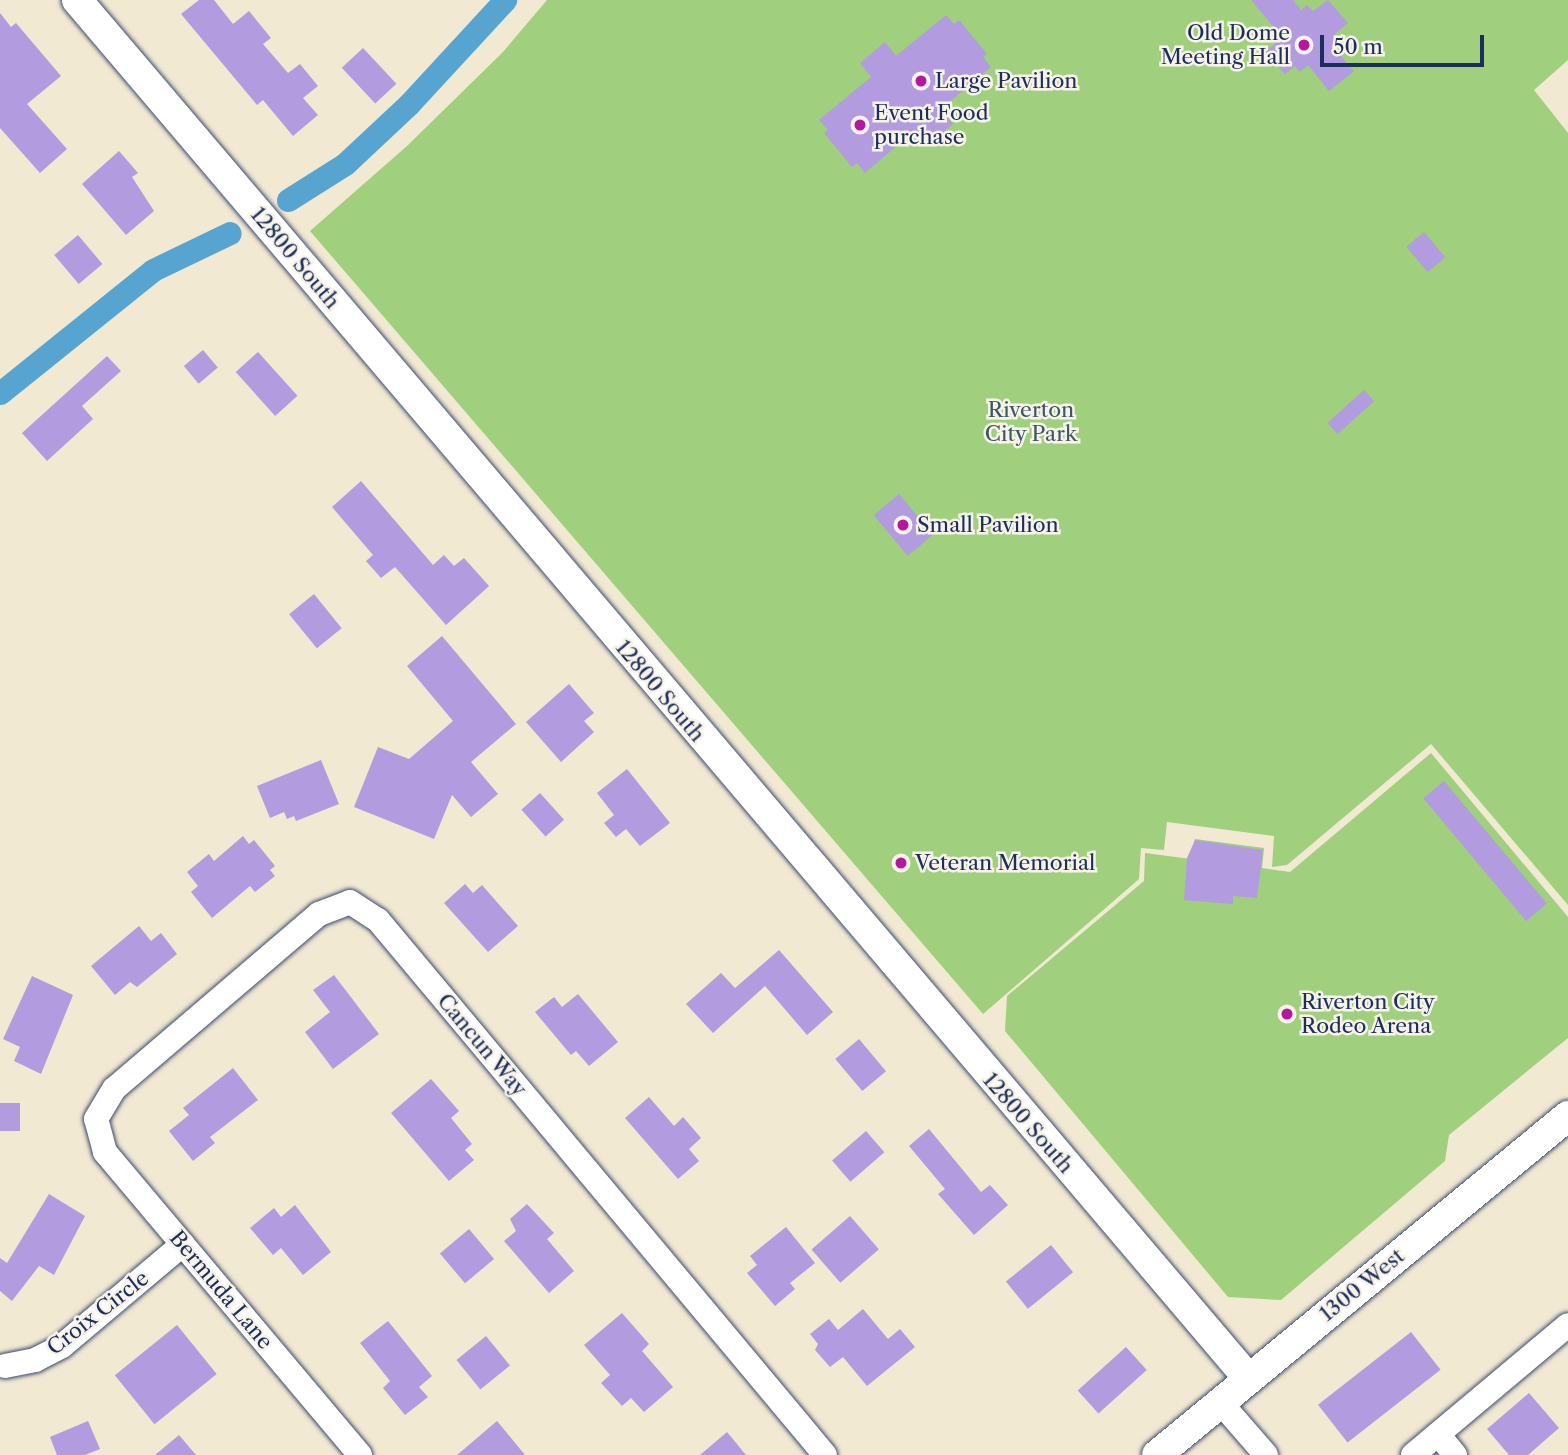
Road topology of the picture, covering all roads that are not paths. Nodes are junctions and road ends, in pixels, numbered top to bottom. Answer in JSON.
{"nodes":[{"id":1,"x":77,"y":0,"type":"edge"},
{"id":2,"x":1568,"y":1116,"type":"edge"},
{"id":3,"x":96,"y":1119,"type":"joint"},
{"id":4,"x":183,"y":1244,"type":"junction"},
{"id":5,"x":1568,"y":1325,"type":"edge"},
{"id":6,"x":5,"y":1366,"type":"dead end"},
{"id":7,"x":1248,"y":1378,"type":"junction"},
{"id":8,"x":1220,"y":1402,"type":"junction"},
{"id":9,"x":1438,"y":1434,"type":"junction"},
{"id":10,"x":360,"y":1455,"type":"edge"},
{"id":11,"x":825,"y":1455,"type":"edge"},
{"id":12,"x":1157,"y":1455,"type":"edge"},
{"id":13,"x":1266,"y":1455,"type":"edge"},
{"id":14,"x":1413,"y":1455,"type":"edge"},
{"id":15,"x":1455,"y":1455,"type":"edge"}],
"edges":[{"from":1,"to":7,"type":"street","name":"12800 South"},
{"from":2,"to":7,"type":"street","name":"1300 West"},
{"from":3,"to":4,"type":"street","name":"Bermuda Lane"},
{"from":3,"to":11,"type":"street","name":"Cancun Way"},
{"from":4,"to":6,"type":"street","name":"Croix Circle"},
{"from":4,"to":10,"type":"street","name":"Bermuda Lane"},
{"from":5,"to":9,"type":"street"},
{"from":7,"to":8,"type":"street","name":"1300 West"},
{"from":8,"to":12,"type":"street","name":"1300 West"},
{"from":8,"to":13,"type":"street"},
{"from":9,"to":14,"type":"street"},
{"from":9,"to":15,"type":"street"}]}
